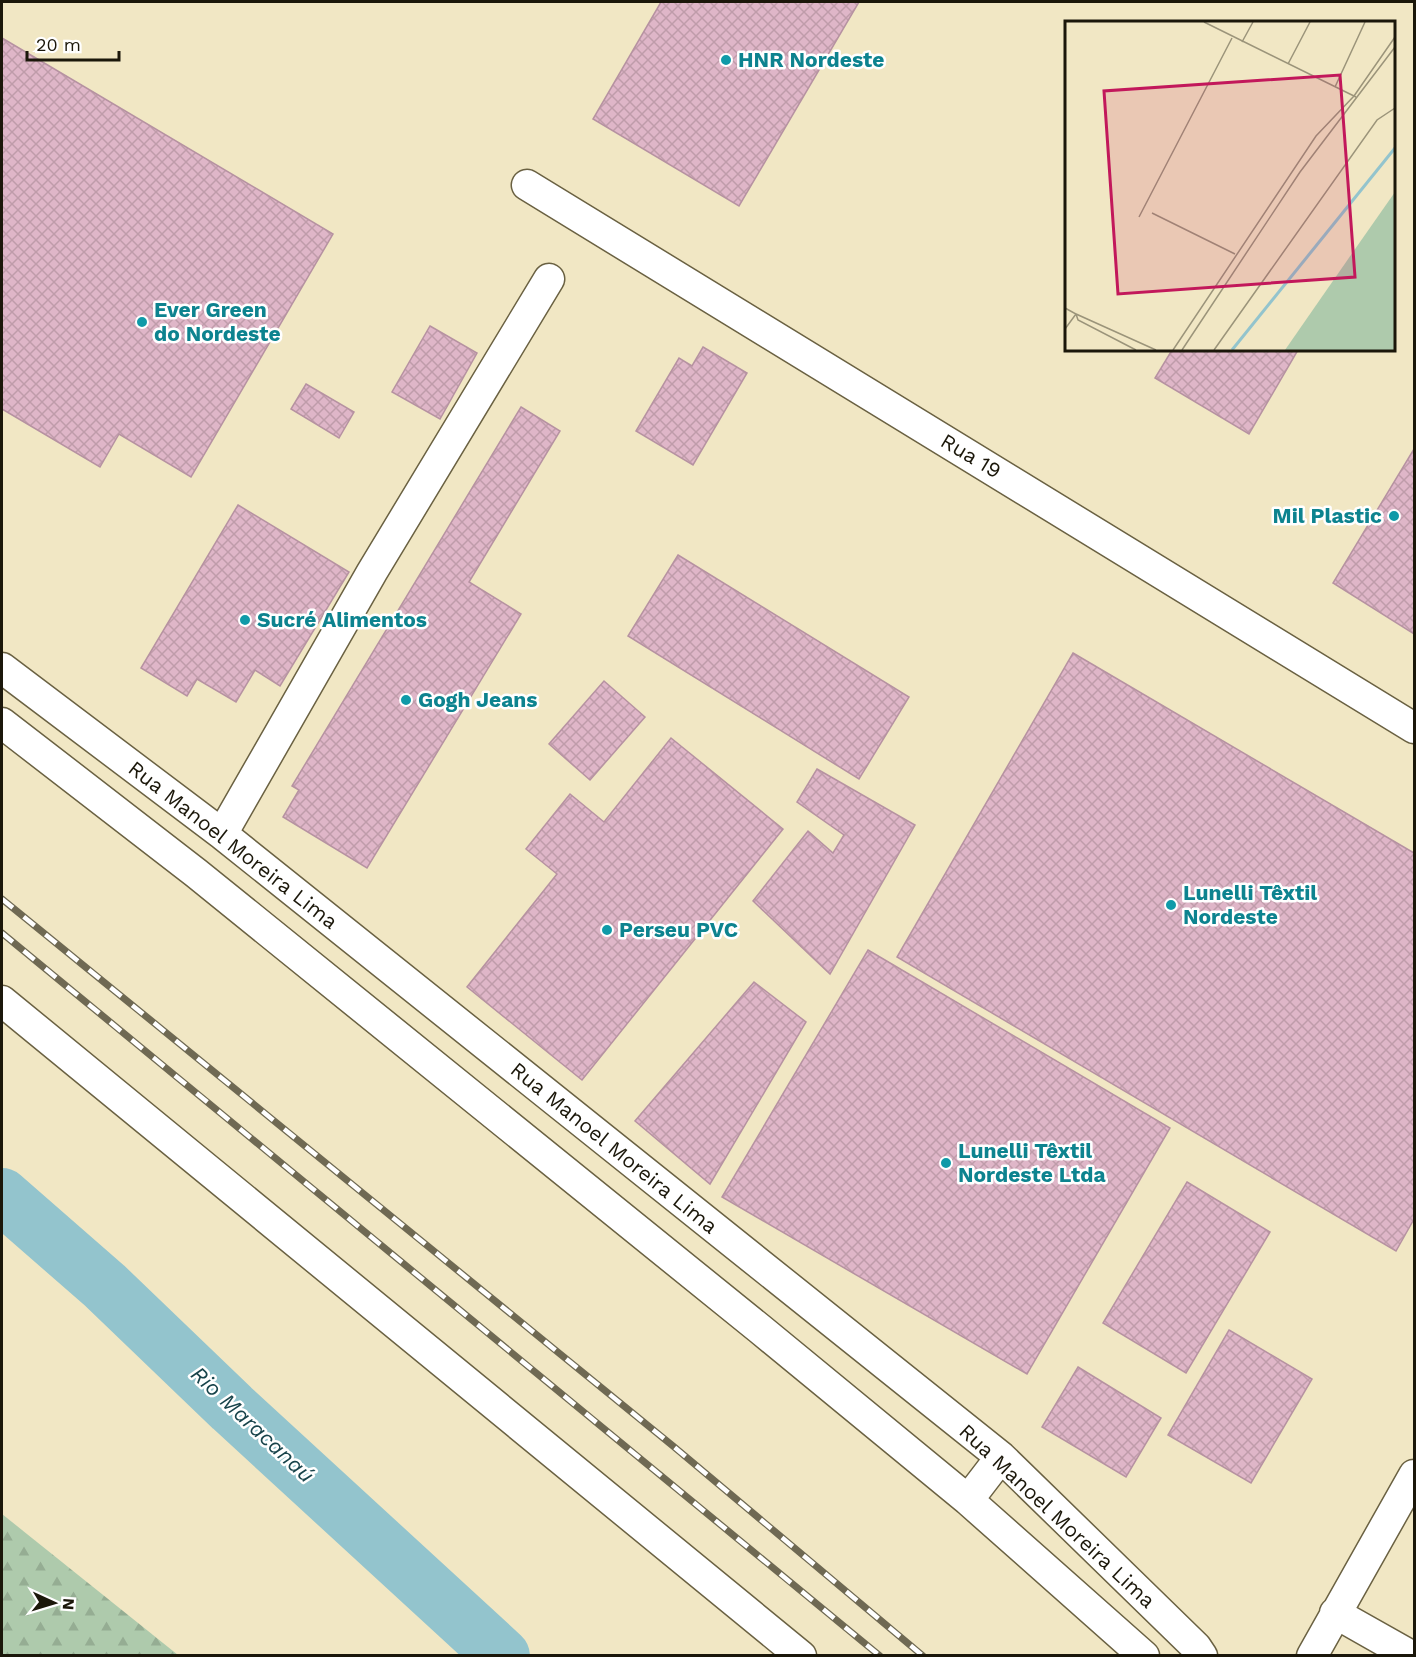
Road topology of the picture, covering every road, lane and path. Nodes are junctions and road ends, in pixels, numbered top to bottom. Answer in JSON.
{"nodes":[{"id":1,"x":527,"y":185,"type":"dead end"},
{"id":2,"x":549,"y":279,"type":"dead end"},
{"id":3,"x":2,"y":668,"type":"edge"},
{"id":4,"x":2,"y":723,"type":"edge"},
{"id":5,"x":1414,"y":728,"type":"edge"},
{"id":6,"x":222,"y":834,"type":"junction"},
{"id":7,"x":2,"y":1001,"type":"edge"},
{"id":8,"x":1001,"y":1457,"type":"junction"},
{"id":9,"x":1414,"y":1475,"type":"edge"},
{"id":10,"x":968,"y":1500,"type":"junction"},
{"id":11,"x":1335,"y":1613,"type":"junction"},
{"id":12,"x":801,"y":1656,"type":"edge"},
{"id":13,"x":1144,"y":1656,"type":"edge"},
{"id":14,"x":1202,"y":1656,"type":"edge"},
{"id":15,"x":1312,"y":1656,"type":"edge"},
{"id":16,"x":1412,"y":1656,"type":"edge"}],
"edges":[{"from":1,"to":5,"type":"street","name":"Rua 19"},
{"from":2,"to":6,"type":"street"},
{"from":3,"to":6,"type":"street","name":"Rua Manoel Moreira Lima"},
{"from":4,"to":10,"type":"street","name":"Rua Manoel Moreira Lima"},
{"from":6,"to":8,"type":"street","name":"Rua Manoel Moreira Lima"},
{"from":7,"to":12,"type":"street"},
{"from":8,"to":10,"type":"street"},
{"from":8,"to":14,"type":"street","name":"Rua Manoel Moreira Lima"},
{"from":9,"to":11,"type":"street"},
{"from":10,"to":13,"type":"street","name":"Rua Manoel Moreira Lima"},
{"from":11,"to":15,"type":"street"},
{"from":11,"to":16,"type":"street"}]}
